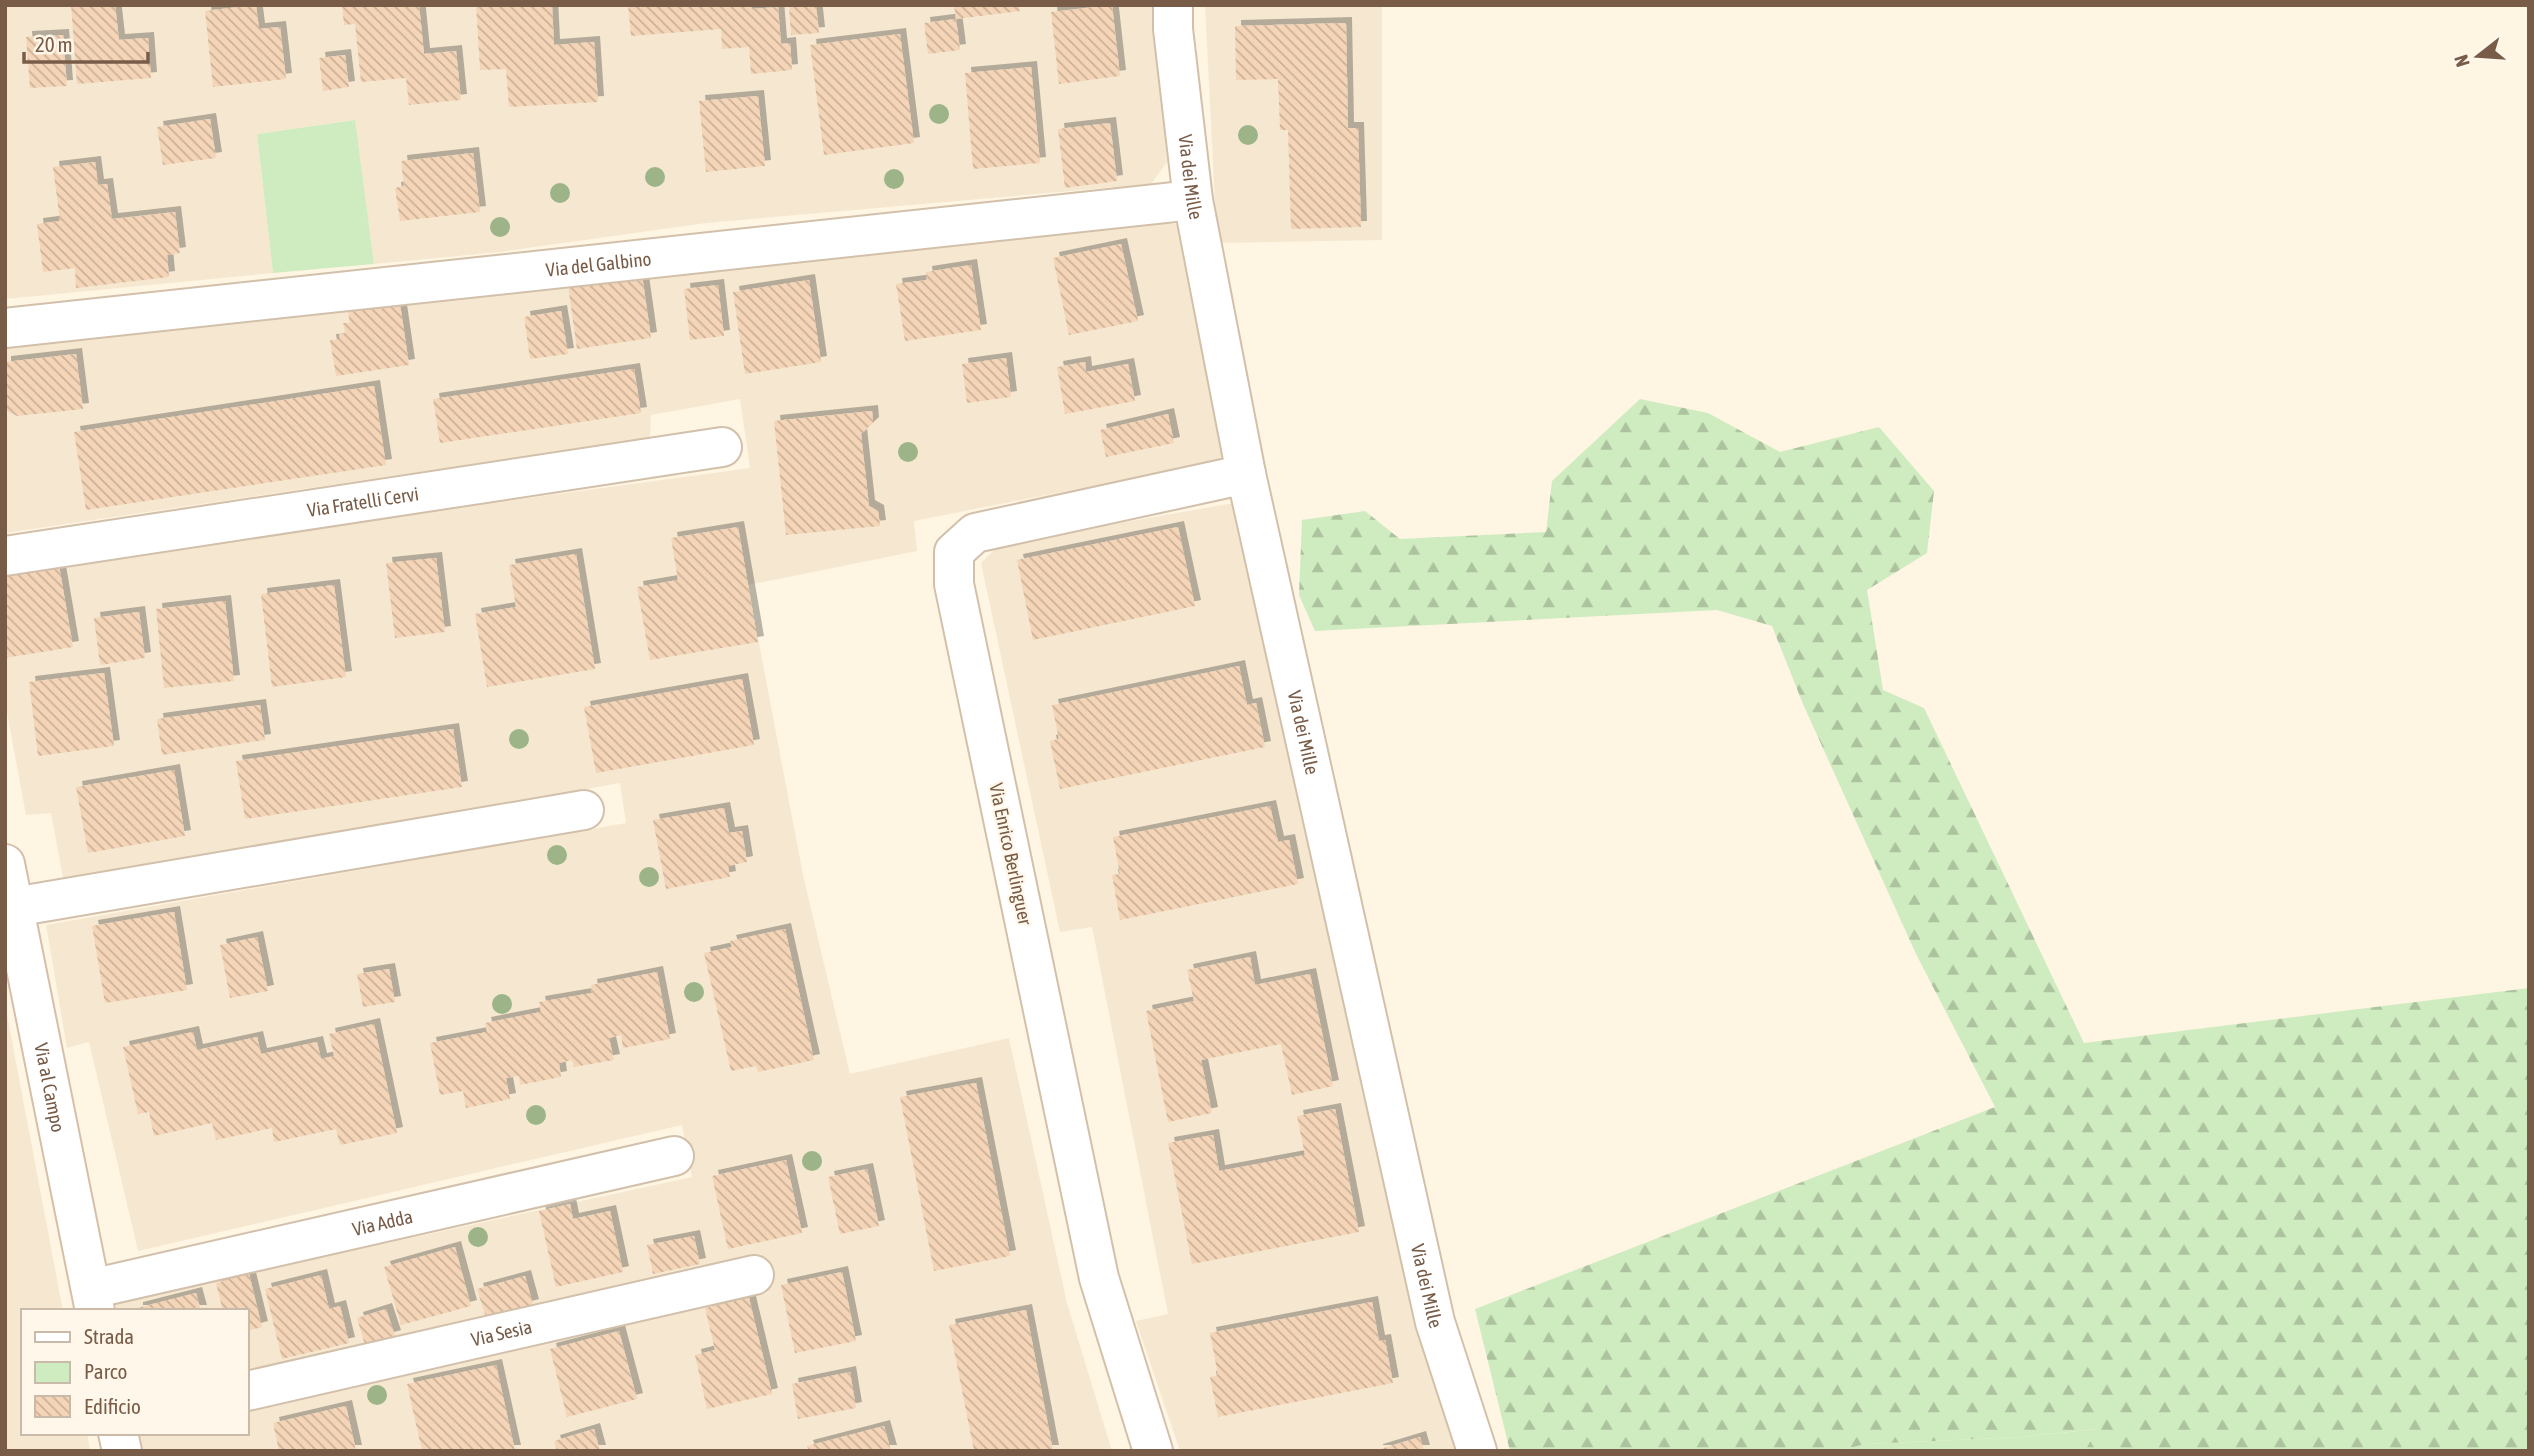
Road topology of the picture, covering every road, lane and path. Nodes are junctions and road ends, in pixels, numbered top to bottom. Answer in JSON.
{"nodes":[{"id":1,"x":1173,"y":5,"type":"edge"},
{"id":2,"x":1193,"y":200,"type":"junction"},
{"id":3,"x":5,"y":328,"type":"edge"},
{"id":4,"x":722,"y":447,"type":"dead end"},
{"id":5,"x":1246,"y":474,"type":"junction"},
{"id":6,"x":5,"y":556,"type":"edge"},
{"id":7,"x":584,"y":810,"type":"dead end"},
{"id":8,"x":5,"y":863,"type":"edge"},
{"id":9,"x":14,"y":907,"type":"junction"},
{"id":10,"x":674,"y":1156,"type":"dead end"},
{"id":11,"x":754,"y":1275,"type":"dead end"},
{"id":12,"x":93,"y":1300,"type":"edge"},
{"id":13,"x":248,"y":1391,"type":"edge"},
{"id":14,"x":1153,"y":1451,"type":"edge"},
{"id":15,"x":1477,"y":1451,"type":"edge"}],
"edges":[{"from":1,"to":2,"type":"street","name":"Via dei Mille"},
{"from":2,"to":3,"type":"street","name":"Via del Galbino"},
{"from":2,"to":5,"type":"street","name":"Via dei Mille"},
{"from":4,"to":6,"type":"street","name":"Via Fratelli Cervi"},
{"from":5,"to":14,"type":"street","name":"Via Enrico Berlinguer"},
{"from":5,"to":15,"type":"street","name":"Via dei Mille"},
{"from":7,"to":9,"type":"street"},
{"from":8,"to":9,"type":"street","name":"Via al Campo"},
{"from":9,"to":12,"type":"street","name":"Via al Campo"},
{"from":10,"to":12,"type":"street","name":"Via Adda"},
{"from":11,"to":13,"type":"street","name":"Via Sesia"}]}
